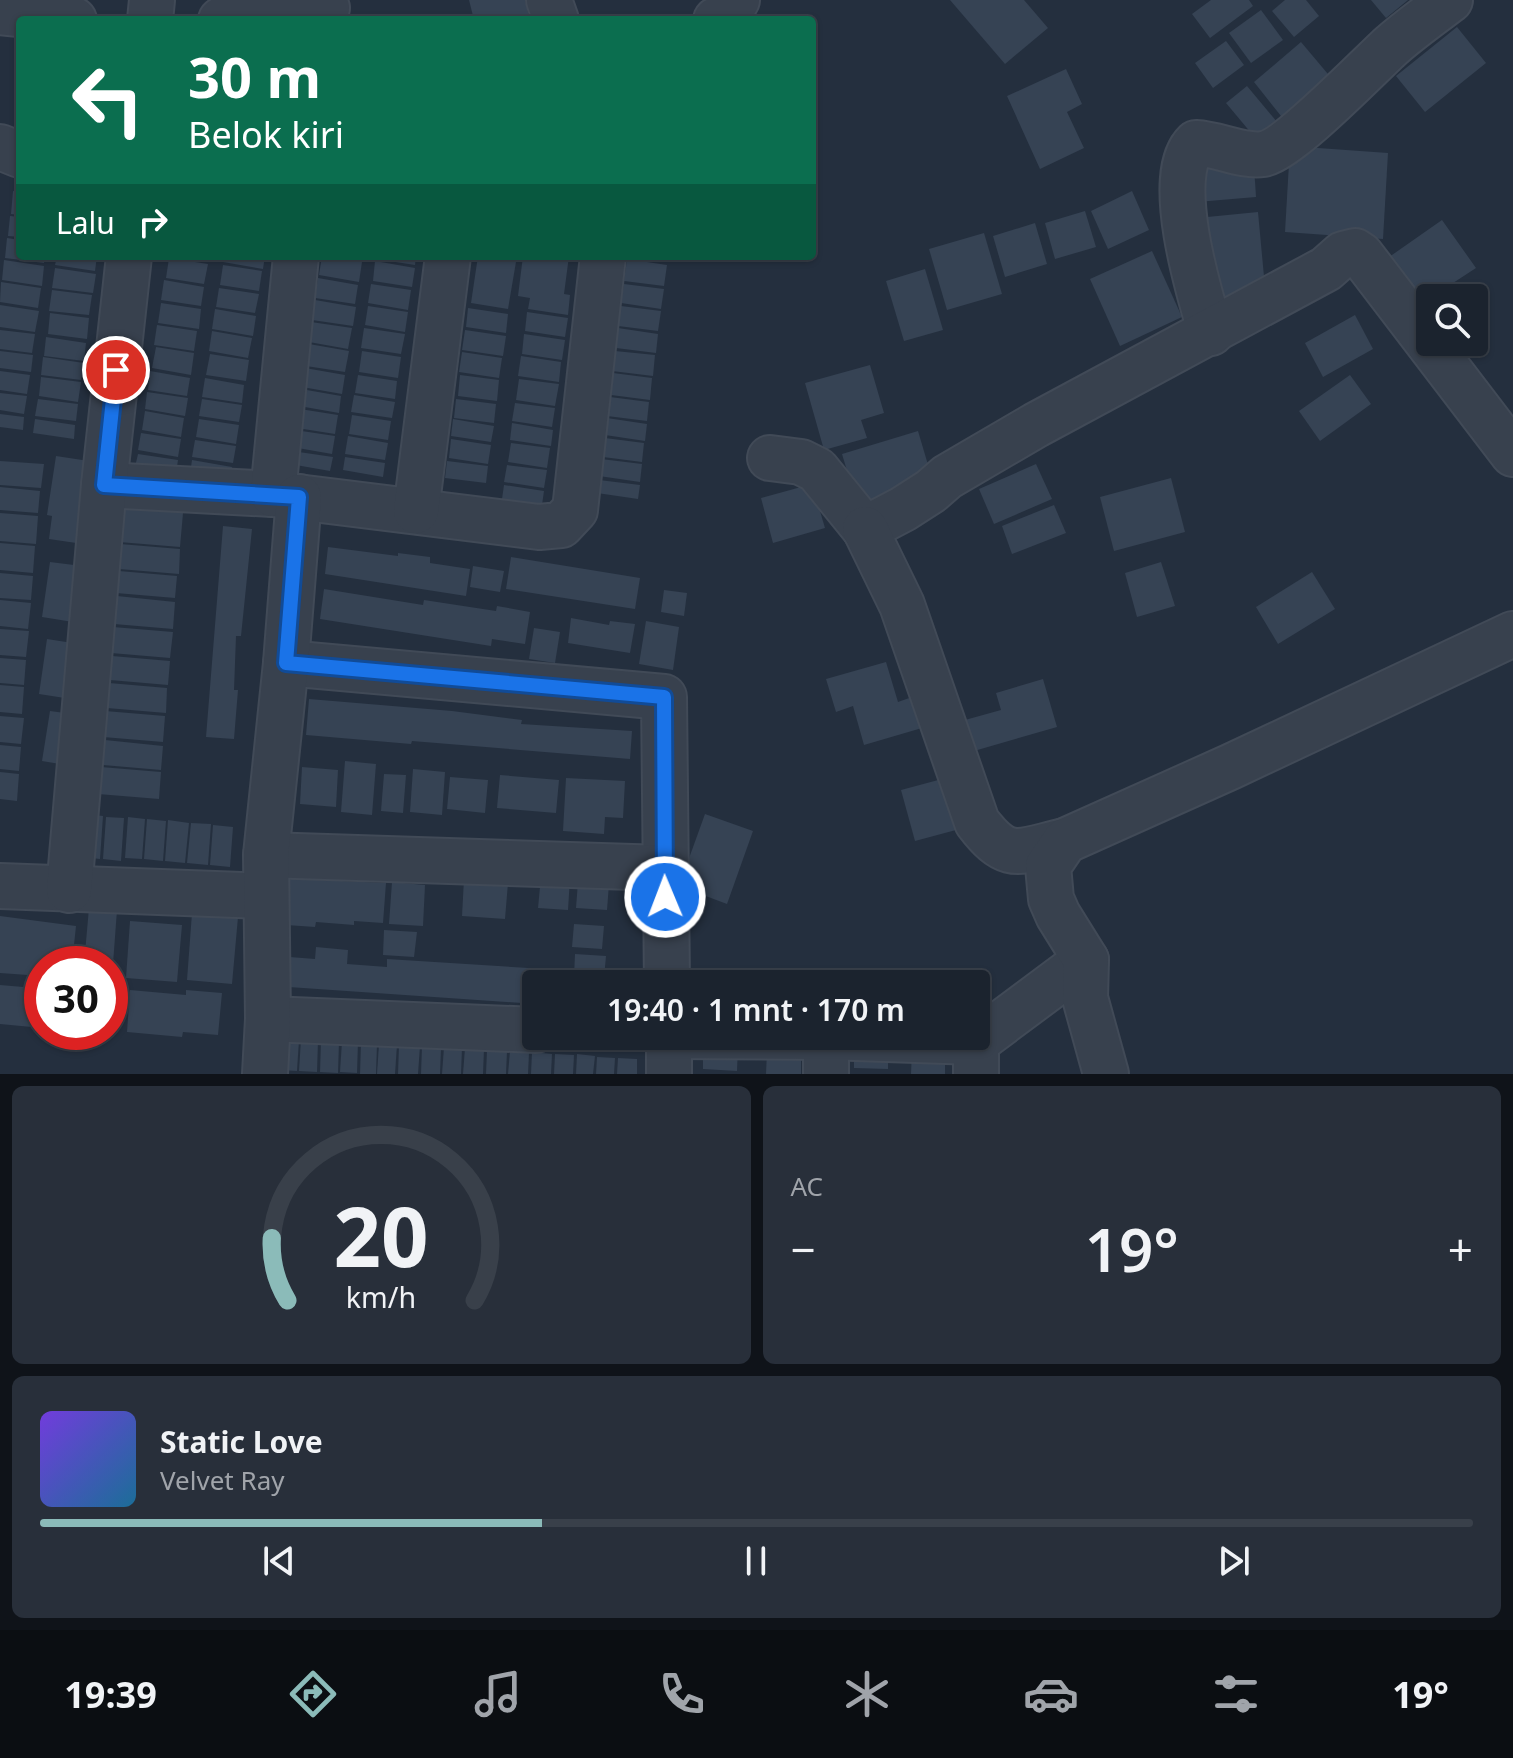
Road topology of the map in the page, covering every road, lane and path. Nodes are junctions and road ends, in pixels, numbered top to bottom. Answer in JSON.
{"nodes":[{"id":1,"x":1450,"y":0,"type":"edge"},
{"id":2,"x":328,"y":9,"type":"edge"},
{"id":3,"x":0,"y":12,"type":"edge"},
{"id":4,"x":37,"y":16,"type":"edge"},
{"id":5,"x":260,"y":16,"type":"edge"},
{"id":6,"x":129,"y":260,"type":"edge"},
{"id":7,"x":296,"y":260,"type":"edge"},
{"id":8,"x":447,"y":260,"type":"edge"},
{"id":9,"x":603,"y":260,"type":"edge"},
{"id":10,"x":1211,"y":333,"type":"junction"},
{"id":11,"x":1513,"y":454,"type":"edge"},
{"id":12,"x":770,"y":458,"type":"dead end"},
{"id":13,"x":104,"y":485,"type":"junction"},
{"id":14,"x":286,"y":496,"type":"junction"},
{"id":15,"x":416,"y":511,"type":"junction"},
{"id":16,"x":865,"y":529,"type":"junction"},
{"id":17,"x":1513,"y":634,"type":"edge"},
{"id":18,"x":286,"y":663,"type":"junction"},
{"id":19,"x":1065,"y":841,"type":"junction"},
{"id":20,"x":664,"y":868,"type":"junction"},
{"id":21,"x":266,"y":875,"type":"junction"},
{"id":22,"x":0,"y":886,"type":"edge"},
{"id":23,"x":69,"y":890,"type":"junction"},
{"id":24,"x":1086,"y":960,"type":"junction"},
{"id":25,"x":667,"y":970,"type":"edge"},
{"id":26,"x":268,"y":1019,"type":"junction"},
{"id":27,"x":522,"y":1029,"type":"edge"},
{"id":28,"x":668,"y":1050,"type":"edge"},
{"id":29,"x":826,"y":1050,"type":"edge"},
{"id":30,"x":919,"y":1050,"type":"edge"},
{"id":31,"x":976,"y":1058,"type":"edge"},
{"id":32,"x":265,"y":1074,"type":"edge"},
{"id":33,"x":669,"y":1074,"type":"edge"},
{"id":34,"x":826,"y":1074,"type":"edge"},
{"id":35,"x":1106,"y":1074,"type":"edge"}],
"edges":[{"from":1,"to":10,"type":"street"},
{"from":2,"to":5,"type":"street"},
{"from":3,"to":4,"type":"street"},
{"from":6,"to":13,"type":"street"},
{"from":7,"to":14,"type":"street"},
{"from":8,"to":15,"type":"street"},
{"from":9,"to":15,"type":"street"},
{"from":10,"to":11,"type":"street"},
{"from":10,"to":16,"type":"street"},
{"from":12,"to":16,"type":"street"},
{"from":13,"to":14,"type":"street"},
{"from":13,"to":23,"type":"street"},
{"from":14,"to":15,"type":"street"},
{"from":14,"to":18,"type":"street"},
{"from":16,"to":19,"type":"street"},
{"from":17,"to":19,"type":"street"},
{"from":18,"to":20,"type":"street"},
{"from":18,"to":21,"type":"street"},
{"from":19,"to":24,"type":"street"},
{"from":20,"to":21,"type":"street"},
{"from":20,"to":25,"type":"street"},
{"from":21,"to":23,"type":"street"},
{"from":21,"to":26,"type":"street"},
{"from":22,"to":23,"type":"street"},
{"from":24,"to":31,"type":"street"},
{"from":24,"to":35,"type":"street"},
{"from":26,"to":27,"type":"street"},
{"from":26,"to":32,"type":"street"},
{"from":28,"to":33,"type":"street"},
{"from":29,"to":34,"type":"street"},
{"from":30,"to":31,"type":"street"}]}
